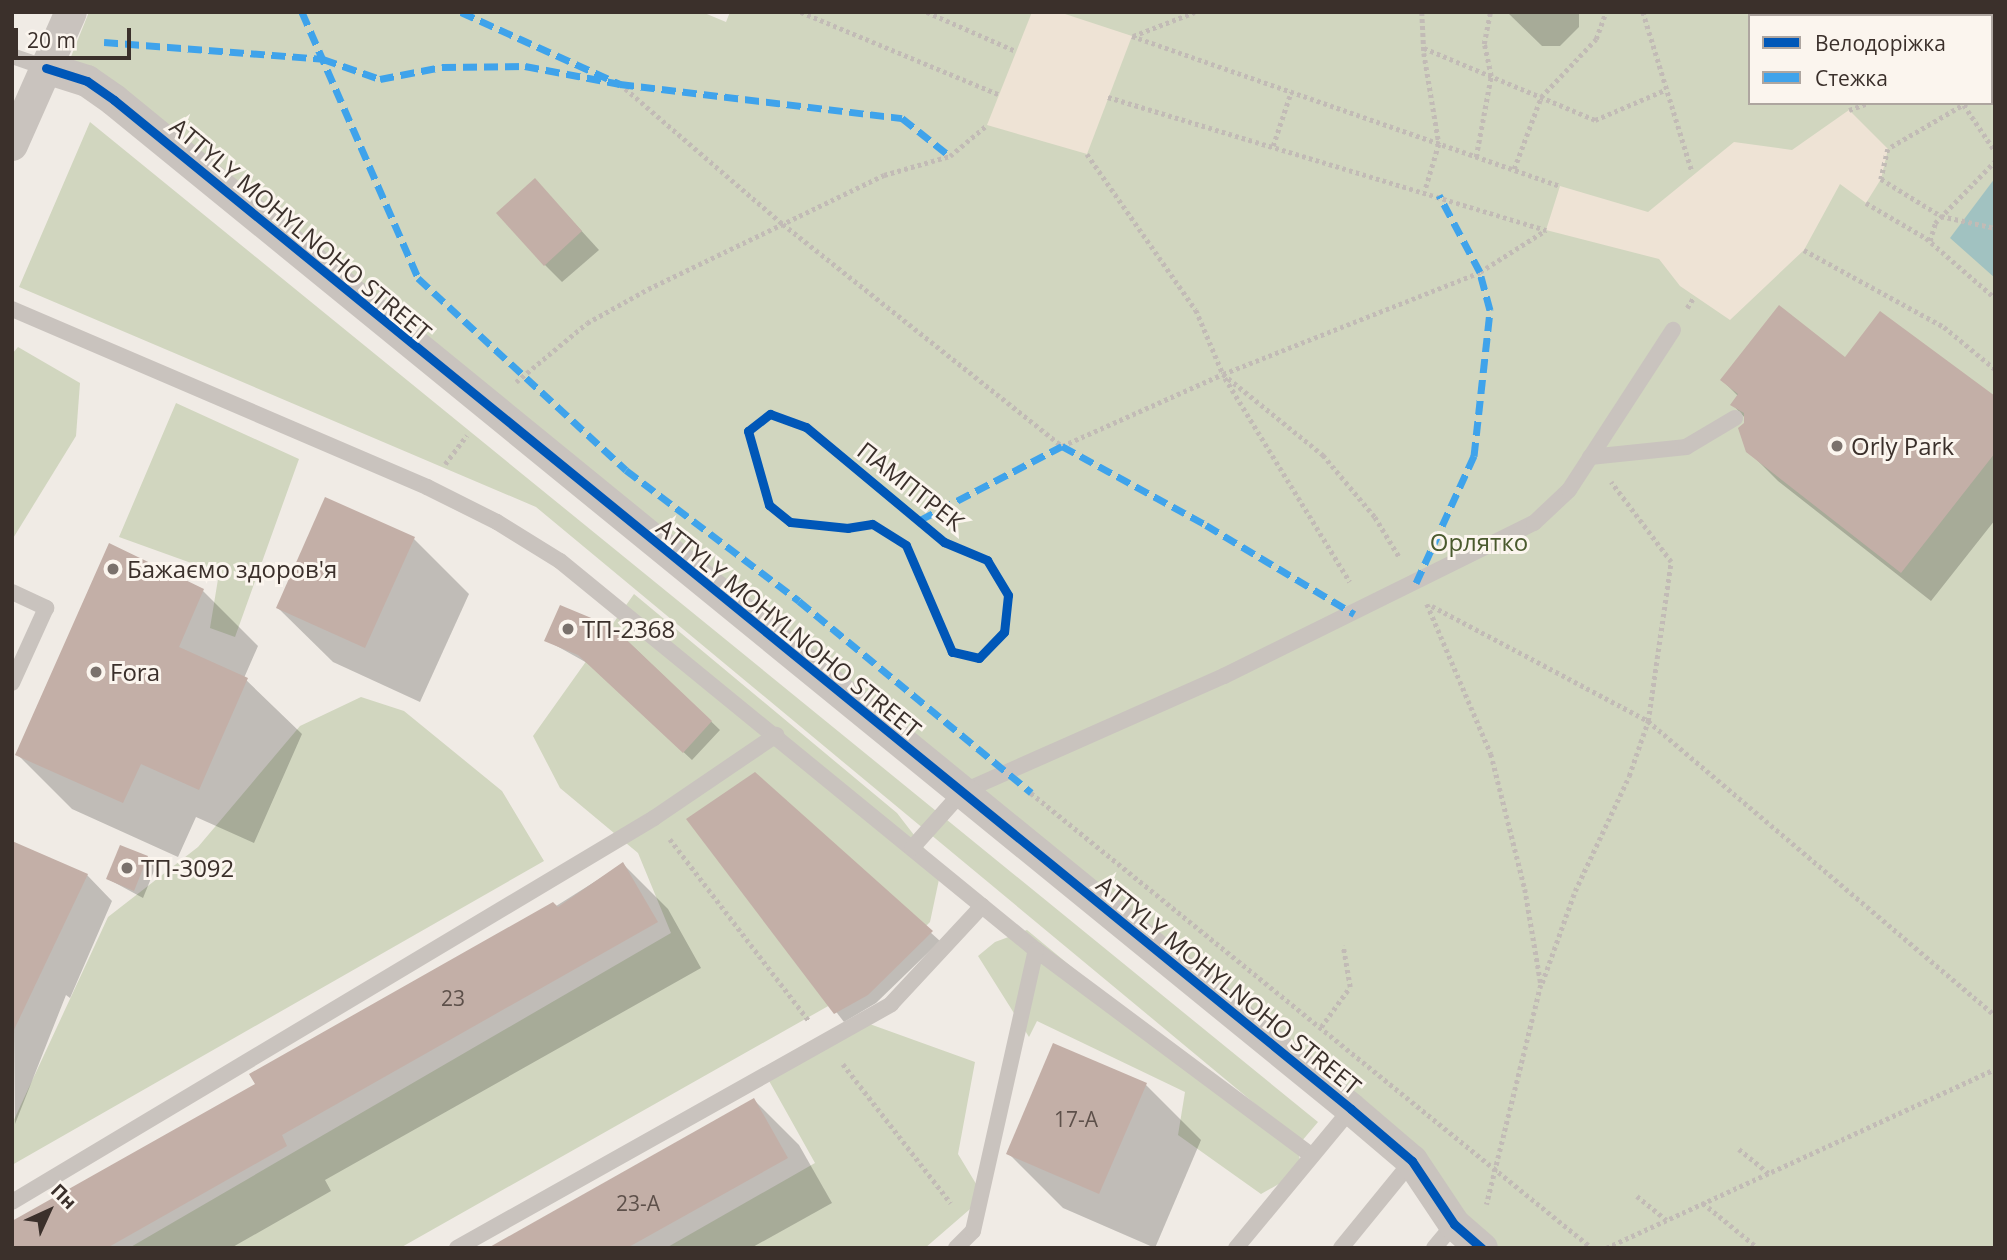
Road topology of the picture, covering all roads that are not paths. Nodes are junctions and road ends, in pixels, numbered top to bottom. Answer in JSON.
{"nodes":[{"id":1,"x":71,"y":12,"type":"edge"},
{"id":2,"x":12,"y":56,"type":"edge"},
{"id":3,"x":46,"y":68,"type":"junction"},
{"id":4,"x":12,"y":145,"type":"edge"},
{"id":5,"x":12,"y":309,"type":"edge"},
{"id":6,"x":1673,"y":330,"type":"dead end"},
{"id":7,"x":1735,"y":418,"type":"dead end"},
{"id":8,"x":1590,"y":457,"type":"junction"},
{"id":9,"x":12,"y":592,"type":"edge"},
{"id":10,"x":12,"y":684,"type":"edge"},
{"id":11,"x":776,"y":735,"type":"junction"},
{"id":12,"x":962,"y":792,"type":"junction"},
{"id":13,"x":912,"y":848,"type":"junction"},
{"id":14,"x":982,"y":906,"type":"junction"},
{"id":15,"x":1036,"y":950,"type":"junction"},
{"id":16,"x":1350,"y":1109,"type":"junction"},
{"id":17,"x":1312,"y":1156,"type":"junction"},
{"id":18,"x":1412,"y":1161,"type":"junction"},
{"id":19,"x":12,"y":1202,"type":"edge"},
{"id":20,"x":1444,"y":1236,"type":"edge"},
{"id":21,"x":457,"y":1248,"type":"edge"},
{"id":22,"x":956,"y":1248,"type":"edge"},
{"id":23,"x":1236,"y":1248,"type":"edge"},
{"id":24,"x":1341,"y":1248,"type":"edge"},
{"id":25,"x":1482,"y":1248,"type":"edge"}],
"edges":[{"from":1,"to":3,"type":"street"},
{"from":2,"to":3,"type":"lane"},
{"from":3,"to":4,"type":"street"},
{"from":3,"to":12,"type":"street","name":"ATTYLY MOHYLNOHO STREET"},
{"from":5,"to":11,"type":"lane"},
{"from":6,"to":8,"type":"lane"},
{"from":7,"to":8,"type":"lane"},
{"from":8,"to":12,"type":"lane"},
{"from":9,"to":10,"type":"lane"},
{"from":11,"to":13,"type":"lane"},
{"from":11,"to":19,"type":"lane"},
{"from":12,"to":13,"type":"lane"},
{"from":12,"to":16,"type":"street","name":"ATTYLY MOHYLNOHO STREET"},
{"from":13,"to":14,"type":"lane"},
{"from":14,"to":15,"type":"lane"},
{"from":14,"to":21,"type":"lane"},
{"from":15,"to":17,"type":"lane"},
{"from":15,"to":22,"type":"lane"},
{"from":16,"to":17,"type":"lane"},
{"from":16,"to":18,"type":"street","name":"ATTYLY MOHYLNOHO STREET"},
{"from":17,"to":23,"type":"lane"},
{"from":18,"to":20,"type":"street","name":"ATTYLY MOHYLNOHO STREET"},
{"from":18,"to":24,"type":"lane"},
{"from":20,"to":25,"type":"street","name":"ATTYLY MOHYLNOHO STREET"}]}
